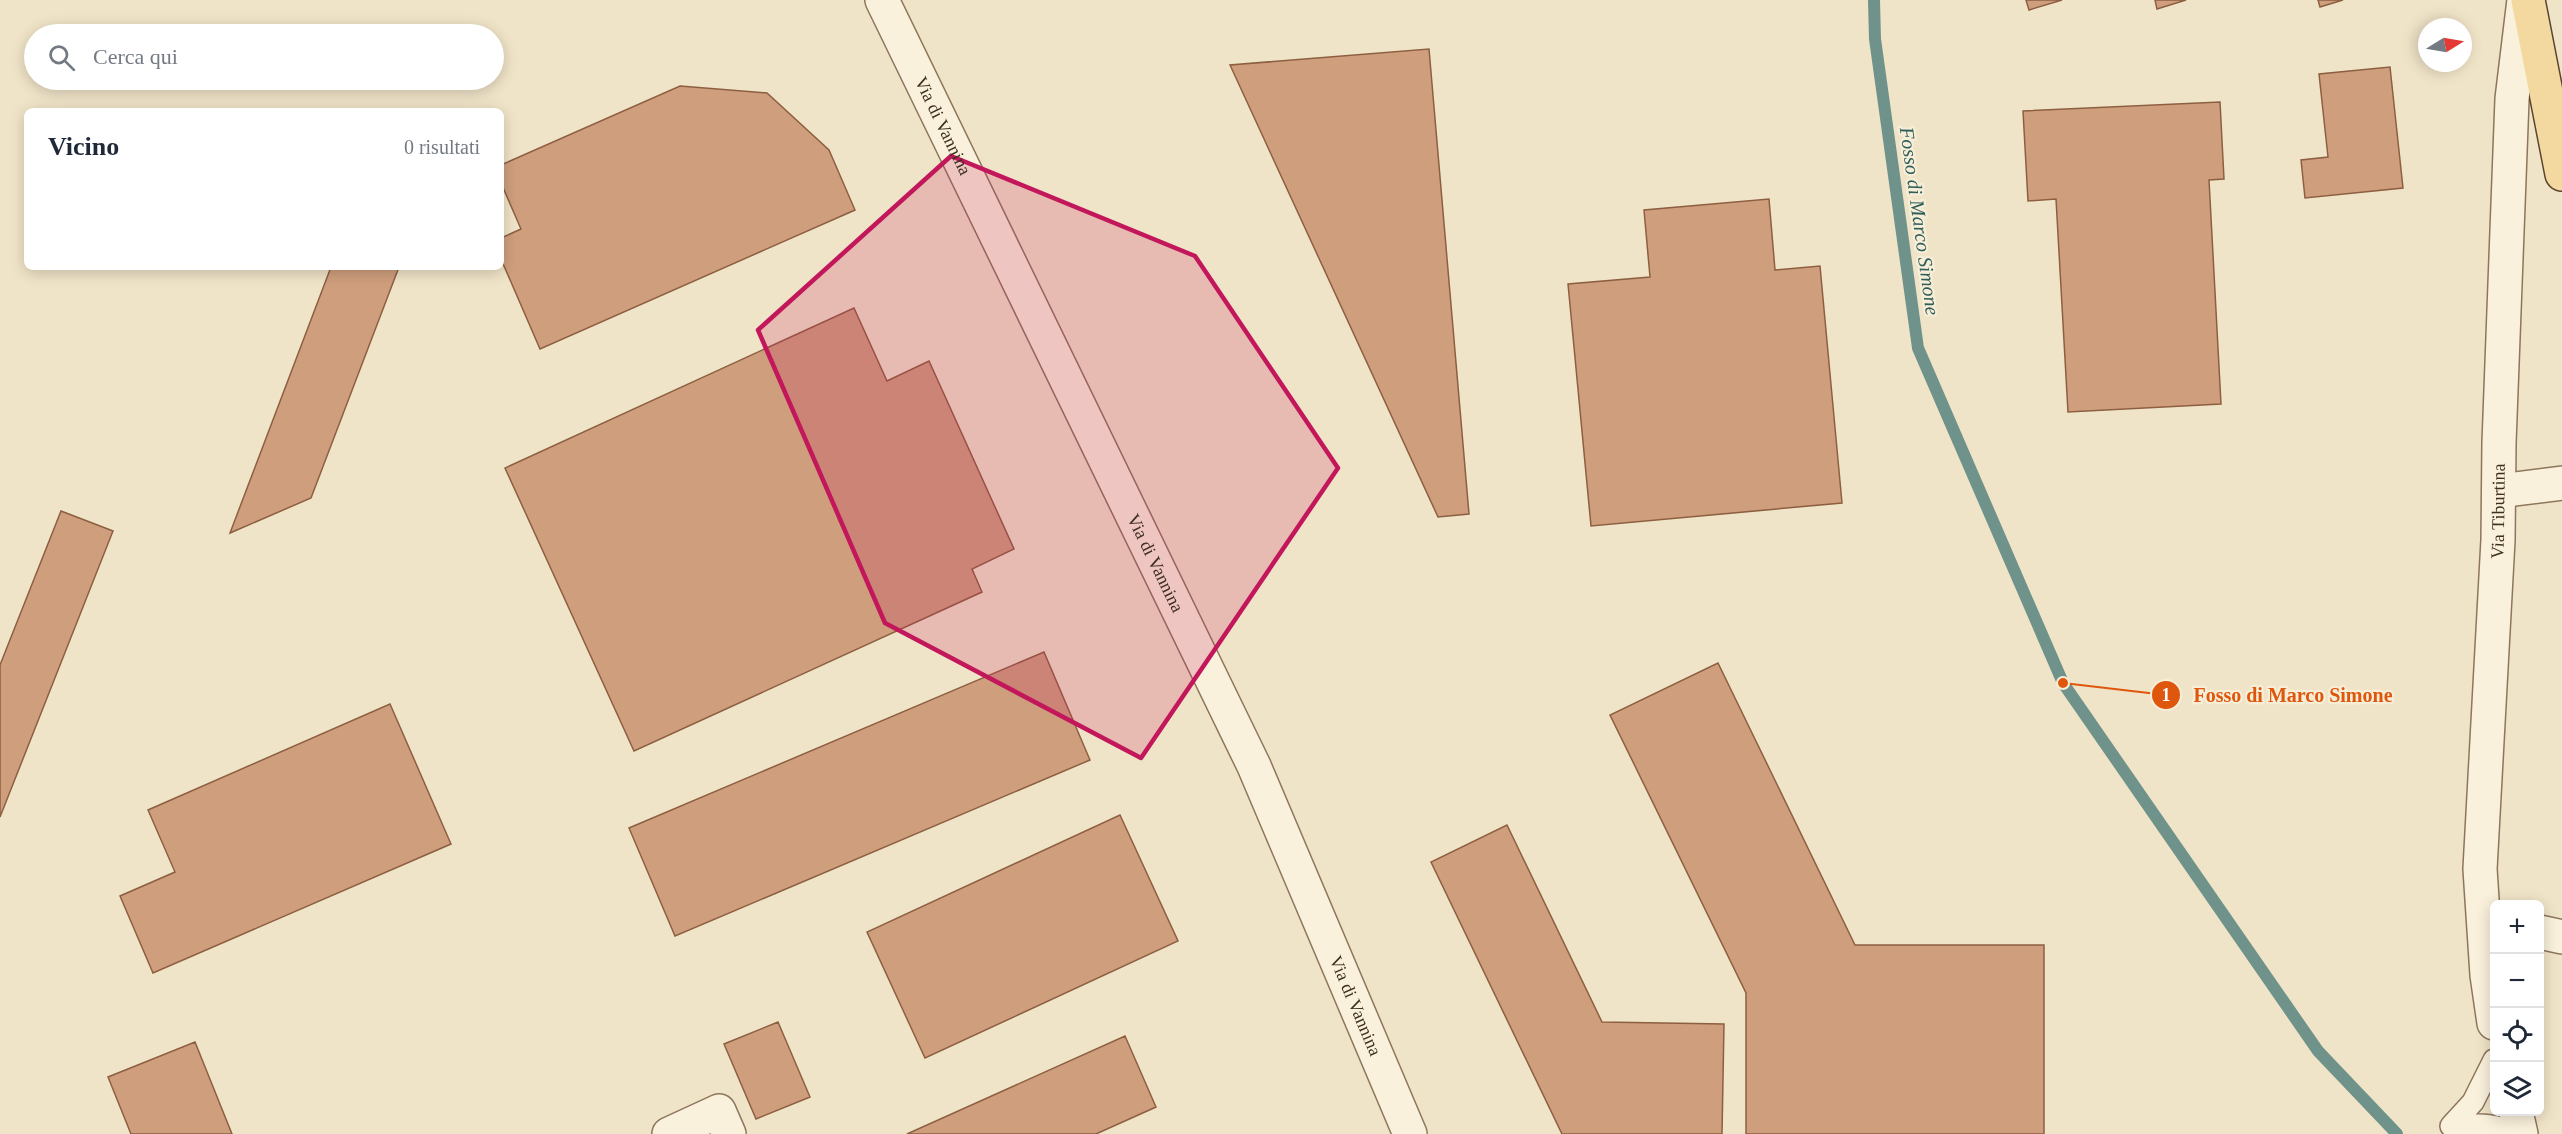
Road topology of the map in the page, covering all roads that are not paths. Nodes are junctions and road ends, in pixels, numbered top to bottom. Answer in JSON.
{"nodes":[{"id":1,"x":882,"y":0,"type":"edge"},
{"id":2,"x":2526,"y":0,"type":"edge"},
{"id":3,"x":2562,"y":174,"type":"edge"},
{"id":4,"x":2562,"y":483,"type":"edge"},
{"id":5,"x":2499,"y":491,"type":"junction"},
{"id":6,"x":2480,"y":868,"type":"junction"},
{"id":7,"x":2500,"y":900,"type":"edge"},
{"id":8,"x":2544,"y":933,"type":"edge"},
{"id":9,"x":2562,"y":938,"type":"edge"},
{"id":10,"x":2492,"y":1008,"type":"edge"},
{"id":11,"x":2493,"y":1062,"type":"edge"},
{"id":12,"x":2517,"y":1116,"type":"edge"},
{"id":13,"x":2446,"y":1130,"type":"edge"},
{"id":14,"x":669,"y":1134,"type":"edge"},
{"id":15,"x":729,"y":1134,"type":"edge"},
{"id":16,"x":1410,"y":1134,"type":"edge"},
{"id":17,"x":2510,"y":1134,"type":"edge"},
{"id":18,"x":2521,"y":1134,"type":"edge"}],
"edges":[{"from":1,"to":16,"type":"street","name":"Via di Vannina"},
{"from":2,"to":3,"type":"main road"},
{"from":2,"to":5,"type":"street","name":"Via Tiburtina"},
{"from":4,"to":5,"type":"street"},
{"from":5,"to":6,"type":"street","name":"Via Tiburtina"},
{"from":6,"to":7,"type":"street"},
{"from":6,"to":10,"type":"street","name":"Via Tiburtina"},
{"from":8,"to":9,"type":"street"},
{"from":11,"to":13,"type":"lane"},
{"from":12,"to":18,"type":"street"},
{"from":13,"to":17,"type":"lane"},
{"from":14,"to":15,"type":"street"}]}
